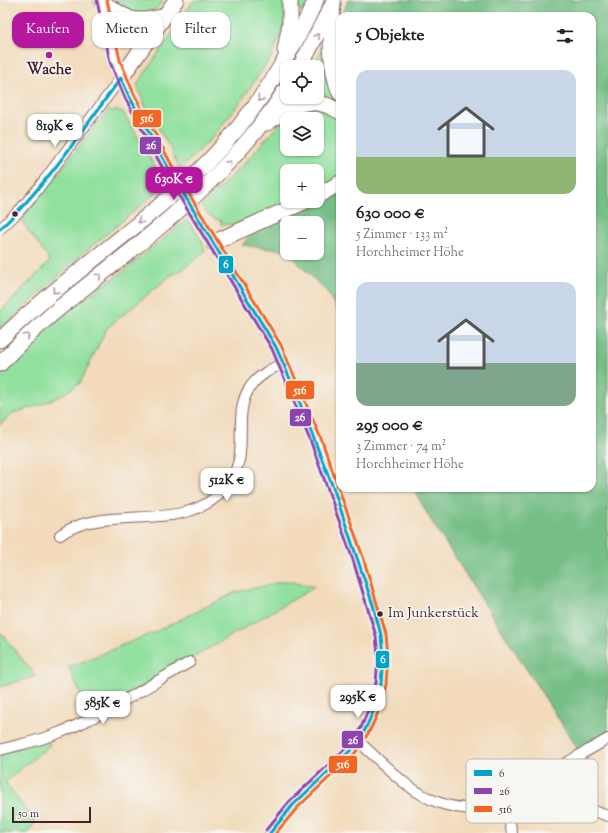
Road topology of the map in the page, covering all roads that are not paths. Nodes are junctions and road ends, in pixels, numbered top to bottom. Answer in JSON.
{"nodes":[{"id":1,"x":176,"y":0,"type":"edge"},
{"id":2,"x":290,"y":0,"type":"edge"},
{"id":3,"x":316,"y":0,"type":"edge"},
{"id":4,"x":102,"y":1,"type":"edge"},
{"id":5,"x":334,"y":2,"type":"edge"},
{"id":6,"x":165,"y":16,"type":"junction"},
{"id":7,"x":283,"y":60,"type":"edge"},
{"id":8,"x":285,"y":60,"type":"edge"},
{"id":9,"x":304,"y":60,"type":"edge"},
{"id":10,"x":280,"y":69,"type":"edge"},
{"id":11,"x":121,"y":78,"type":"junction"},
{"id":12,"x":336,"y":82,"type":"edge"},
{"id":13,"x":280,"y":98,"type":"edge"},
{"id":14,"x":336,"y":110,"type":"edge"},
{"id":15,"x":255,"y":132,"type":"junction"},
{"id":16,"x":336,"y":185,"type":"edge"},
{"id":17,"x":324,"y":192,"type":"edge"},
{"id":18,"x":290,"y":208,"type":"edge"},
{"id":19,"x":0,"y":229,"type":"edge"},
{"id":20,"x":214,"y":244,"type":"junction"},
{"id":21,"x":0,"y":340,"type":"edge"},
{"id":22,"x":283,"y":363,"type":"junction"},
{"id":23,"x":0,"y":364,"type":"edge"},
{"id":24,"x":60,"y":535,"type":"dead end"},
{"id":25,"x":190,"y":662,"type":"dead end"},
{"id":26,"x":608,"y":739,"type":"edge"},
{"id":27,"x":358,"y":741,"type":"junction"},
{"id":28,"x":0,"y":750,"type":"edge"},
{"id":29,"x":575,"y":759,"type":"edge"},
{"id":30,"x":466,"y":809,"type":"edge"},
{"id":31,"x":598,"y":813,"type":"edge"},
{"id":32,"x":608,"y":816,"type":"edge"},
{"id":33,"x":511,"y":823,"type":"edge"},
{"id":34,"x":270,"y":833,"type":"edge"},
{"id":35,"x":512,"y":833,"type":"edge"}],
"edges":[{"from":1,"to":6,"type":"highway"},
{"from":2,"to":7,"type":"highway"},
{"from":3,"to":8,"type":"highway"},
{"from":4,"to":6,"type":"highway"},
{"from":4,"to":11,"type":"street"},
{"from":9,"to":5,"type":"highway","one_way":true},
{"from":5,"to":12,"type":"highway"},
{"from":6,"to":11,"type":"highway"},
{"from":10,"to":21,"type":"highway","one_way":true},
{"from":11,"to":19,"type":"street"},
{"from":11,"to":20,"type":"street","bridge":true},
{"from":13,"to":15,"type":"highway"},
{"from":14,"to":15,"type":"highway"},
{"from":23,"to":15,"type":"highway","one_way":true},
{"from":16,"to":17,"type":"highway"},
{"from":18,"to":20,"type":"highway"},
{"from":20,"to":22,"type":"street"},
{"from":22,"to":24,"type":"street"},
{"from":22,"to":27,"type":"street"},
{"from":25,"to":28,"type":"street"},
{"from":26,"to":29,"type":"street"},
{"from":27,"to":30,"type":"street"},
{"from":27,"to":34,"type":"street"},
{"from":31,"to":32,"type":"street"},
{"from":33,"to":35,"type":"street"}]}
